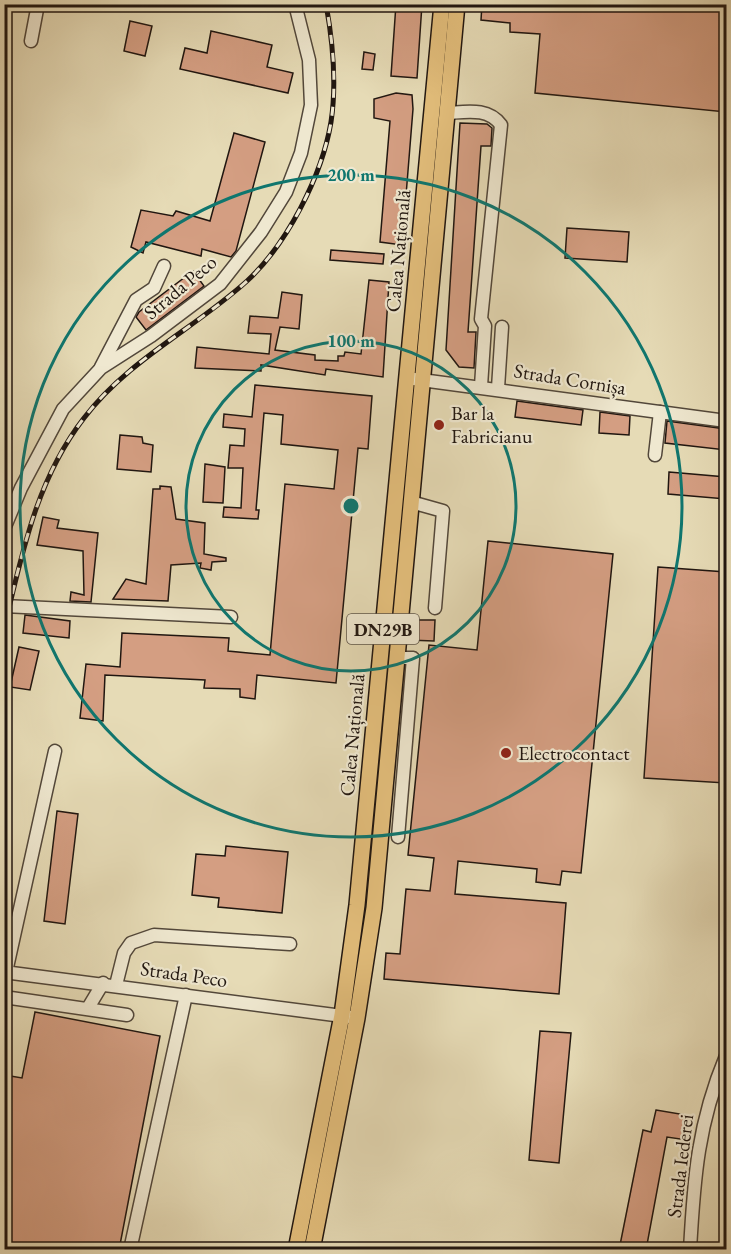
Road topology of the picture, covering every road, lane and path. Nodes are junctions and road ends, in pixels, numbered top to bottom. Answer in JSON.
{"nodes":[{"id":1,"x":38,"y":4,"type":"edge"},
{"id":2,"x":295,"y":4,"type":"edge"},
{"id":3,"x":442,"y":4,"type":"edge"},
{"id":4,"x":457,"y":4,"type":"edge"},
{"id":5,"x":31,"y":42,"type":"dead end"},
{"id":6,"x":447,"y":113,"type":"junction"},
{"id":7,"x":164,"y":266,"type":"dead end"},
{"id":8,"x":502,"y":327,"type":"dead end"},
{"id":9,"x":101,"y":368,"type":"junction"},
{"id":10,"x":407,"y":378,"type":"junction"},
{"id":11,"x":423,"y":380,"type":"junction"},
{"id":12,"x":481,"y":386,"type":"junction"},
{"id":13,"x":498,"y":388,"type":"junction"},
{"id":14,"x":660,"y":412,"type":"junction"},
{"id":15,"x":726,"y":422,"type":"edge"},
{"id":16,"x":655,"y":455,"type":"dead end"},
{"id":17,"x":411,"y":502,"type":"junction"},
{"id":18,"x":4,"y":529,"type":"edge"},
{"id":19,"x":4,"y":606,"type":"edge"},
{"id":20,"x":435,"y":608,"type":"dead end"},
{"id":21,"x":231,"y":617,"type":"dead end"},
{"id":22,"x":398,"y":658,"type":"junction"},
{"id":23,"x":55,"y":751,"type":"dead end"},
{"id":24,"x":398,"y":837,"type":"dead end"},
{"id":25,"x":290,"y":944,"type":"dead end"},
{"id":26,"x":5,"y":972,"type":"edge"},
{"id":27,"x":110,"y":984,"type":"junction"},
{"id":28,"x":186,"y":995,"type":"junction"},
{"id":29,"x":4,"y":997,"type":"edge"},
{"id":30,"x":88,"y":1008,"type":"junction"},
{"id":31,"x":127,"y":1015,"type":"dead end"},
{"id":32,"x":350,"y":1017,"type":"junction"},
{"id":33,"x":726,"y":1056,"type":"edge"},
{"id":34,"x":130,"y":1250,"type":"edge"},
{"id":35,"x":296,"y":1250,"type":"edge"},
{"id":36,"x":312,"y":1250,"type":"edge"},
{"id":37,"x":690,"y":1250,"type":"edge"}],
"edges":[{"from":1,"to":5,"type":"street"},
{"from":2,"to":9,"type":"street","name":"Strada Peco"},
{"from":3,"to":10,"type":"main road","name":"Calea Națională","number":"DN29B"},
{"from":4,"to":6,"type":"main road","name":"Calea Națională","number":"DN29B"},
{"from":6,"to":11,"type":"main road","name":"Calea Națională","number":"DN29B"},
{"from":6,"to":12,"type":"street"},
{"from":7,"to":9,"type":"street"},
{"from":8,"to":13,"type":"street"},
{"from":9,"to":18,"type":"street","name":"Strada Peco"},
{"from":10,"to":11,"type":"street","name":"Strada Cornișa"},
{"from":10,"to":32,"type":"main road","name":"Calea Națională","number":"DN29B"},
{"from":11,"to":12,"type":"street","name":"Strada Cornișa"},
{"from":11,"to":17,"type":"main road","name":"Calea Națională","number":"DN29B"},
{"from":12,"to":13,"type":"street","name":"Strada Cornișa"},
{"from":13,"to":14,"type":"street","name":"Strada Cornișa"},
{"from":14,"to":15,"type":"street","name":"Strada Cornișa"},
{"from":14,"to":16,"type":"street"},
{"from":17,"to":20,"type":"street"},
{"from":17,"to":22,"type":"main road","name":"Calea Națională","number":"DN29B"},
{"from":19,"to":21,"type":"street"},
{"from":22,"to":24,"type":"street"},
{"from":22,"to":32,"type":"main road","name":"Calea Națională","number":"DN29B"},
{"from":23,"to":26,"type":"street"},
{"from":25,"to":27,"type":"street"},
{"from":26,"to":27,"type":"street","name":"Strada Peco"},
{"from":27,"to":28,"type":"street","name":"Strada Peco"},
{"from":27,"to":30,"type":"street"},
{"from":28,"to":32,"type":"street","name":"Strada Peco"},
{"from":28,"to":34,"type":"street"},
{"from":29,"to":30,"type":"street"},
{"from":30,"to":31,"type":"street"},
{"from":32,"to":35,"type":"main road","name":"Calea Națională","number":"DN29B"},
{"from":32,"to":36,"type":"main road","name":"Calea Națională","number":"DN29B"},
{"from":33,"to":37,"type":"street","name":"Strada Iederei"}]}
